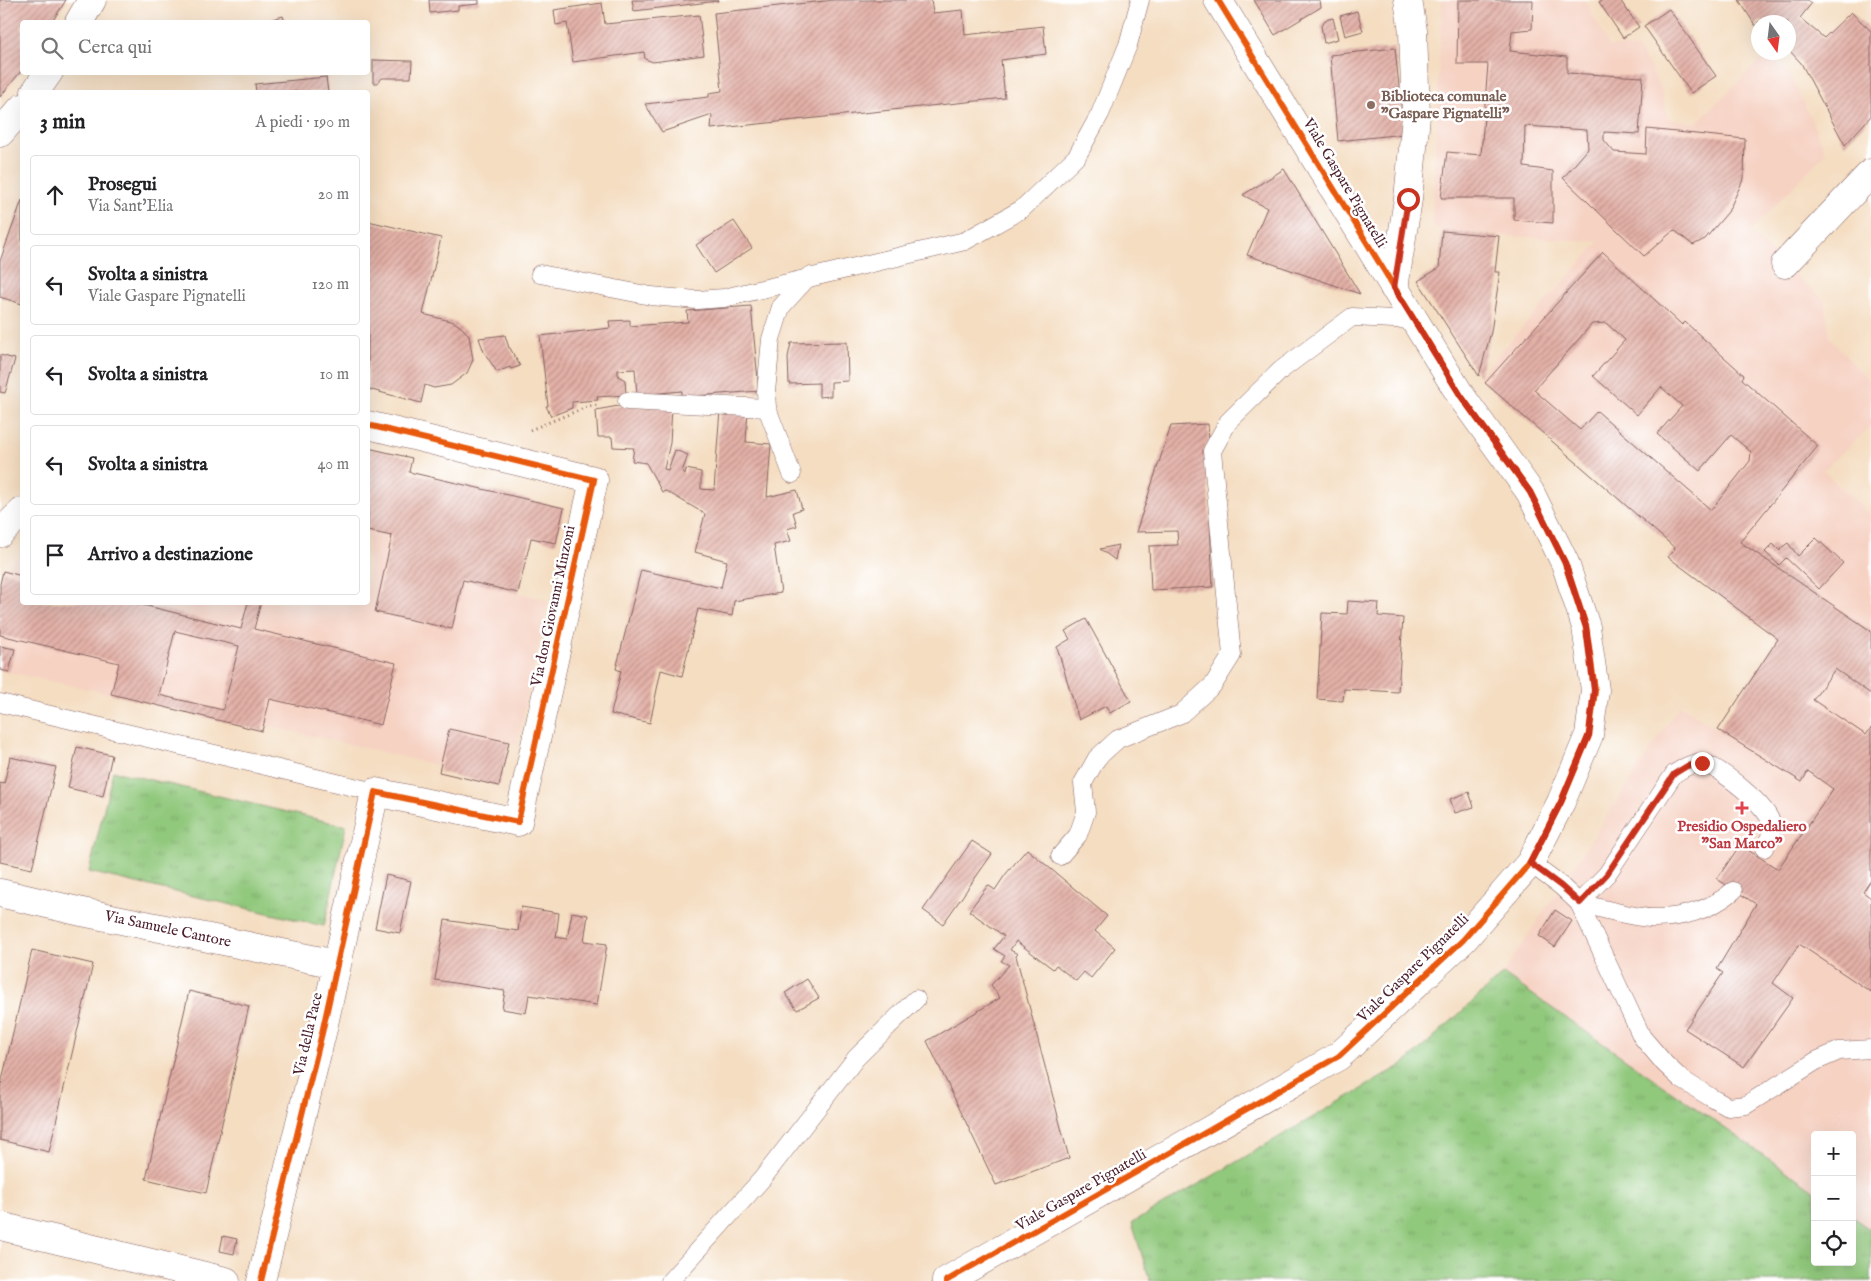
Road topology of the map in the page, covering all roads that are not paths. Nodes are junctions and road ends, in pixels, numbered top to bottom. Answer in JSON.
{"nodes":[{"id":1,"x":92,"y":0,"type":"edge"},
{"id":2,"x":1140,"y":0,"type":"edge"},
{"id":3,"x":1218,"y":0,"type":"edge"},
{"id":4,"x":1408,"y":0,"type":"edge"},
{"id":5,"x":80,"y":20,"type":"edge"},
{"id":6,"x":47,"y":75,"type":"edge"},
{"id":7,"x":36,"y":90,"type":"edge"},
{"id":8,"x":20,"y":110,"type":"edge"},
{"id":9,"x":0,"y":133,"type":"edge"},
{"id":10,"x":1871,"y":173,"type":"edge"},
{"id":11,"x":1786,"y":264,"type":"dead end"},
{"id":12,"x":540,"y":274,"type":"dead end"},
{"id":13,"x":809,"y":276,"type":"junction"},
{"id":14,"x":1394,"y":288,"type":"junction"},
{"id":15,"x":1414,"y":320,"type":"junction"},
{"id":16,"x":627,"y":401,"type":"road end"},
{"id":17,"x":767,"y":408,"type":"junction"},
{"id":18,"x":370,"y":426,"type":"edge"},
{"id":19,"x":792,"y":474,"type":"dead end"},
{"id":20,"x":20,"y":514,"type":"edge"},
{"id":21,"x":0,"y":533,"type":"edge"},
{"id":22,"x":0,"y":703,"type":"edge"},
{"id":23,"x":375,"y":792,"type":"junction"},
{"id":24,"x":1764,"y":848,"type":"dead end"},
{"id":25,"x":1060,"y":856,"type":"dead end"},
{"id":26,"x":1530,"y":863,"type":"junction"},
{"id":27,"x":1733,"y":891,"type":"dead end"},
{"id":28,"x":0,"y":893,"type":"edge"},
{"id":29,"x":1580,"y":903,"type":"junction"},
{"id":30,"x":336,"y":964,"type":"junction"},
{"id":31,"x":916,"y":999,"type":"dead end"},
{"id":32,"x":1871,"y":1049,"type":"edge"},
{"id":33,"x":0,"y":1226,"type":"edge"},
{"id":34,"x":226,"y":1281,"type":"edge"},
{"id":35,"x":261,"y":1281,"type":"edge"},
{"id":36,"x":670,"y":1281,"type":"edge"},
{"id":37,"x":946,"y":1281,"type":"edge"}],
"edges":[{"from":1,"to":5,"type":"street"},
{"from":2,"to":13,"type":"lane"},
{"from":3,"to":14,"type":"street","name":"Viale Gaspare Pignatelli"},
{"from":4,"to":14,"type":"street"},
{"from":6,"to":7,"type":"street"},
{"from":8,"to":9,"type":"street"},
{"from":10,"to":11,"type":"street"},
{"from":12,"to":13,"type":"lane"},
{"from":13,"to":17,"type":"lane"},
{"from":14,"to":15,"type":"street","name":"Viale Gaspare Pignatelli"},
{"from":15,"to":25,"type":"lane"},
{"from":15,"to":26,"type":"street","name":"Viale Gaspare Pignatelli"},
{"from":16,"to":17,"type":"lane"},
{"from":17,"to":19,"type":"lane"},
{"from":18,"to":23,"type":"street","name":"Via don Giovanni Minzoni"},
{"from":20,"to":21,"type":"street"},
{"from":22,"to":23,"type":"lane"},
{"from":23,"to":30,"type":"street","name":"Via della Pace"},
{"from":24,"to":29,"type":"lane"},
{"from":26,"to":29,"type":"lane"},
{"from":26,"to":37,"type":"street","name":"Viale Gaspare Pignatelli"},
{"from":27,"to":29,"type":"lane"},
{"from":28,"to":30,"type":"street","name":"Via Samuele Cantore"},
{"from":29,"to":32,"type":"lane"},
{"from":30,"to":35,"type":"street","name":"Via della Pace"},
{"from":31,"to":36,"type":"lane"},
{"from":33,"to":34,"type":"street"}]}
